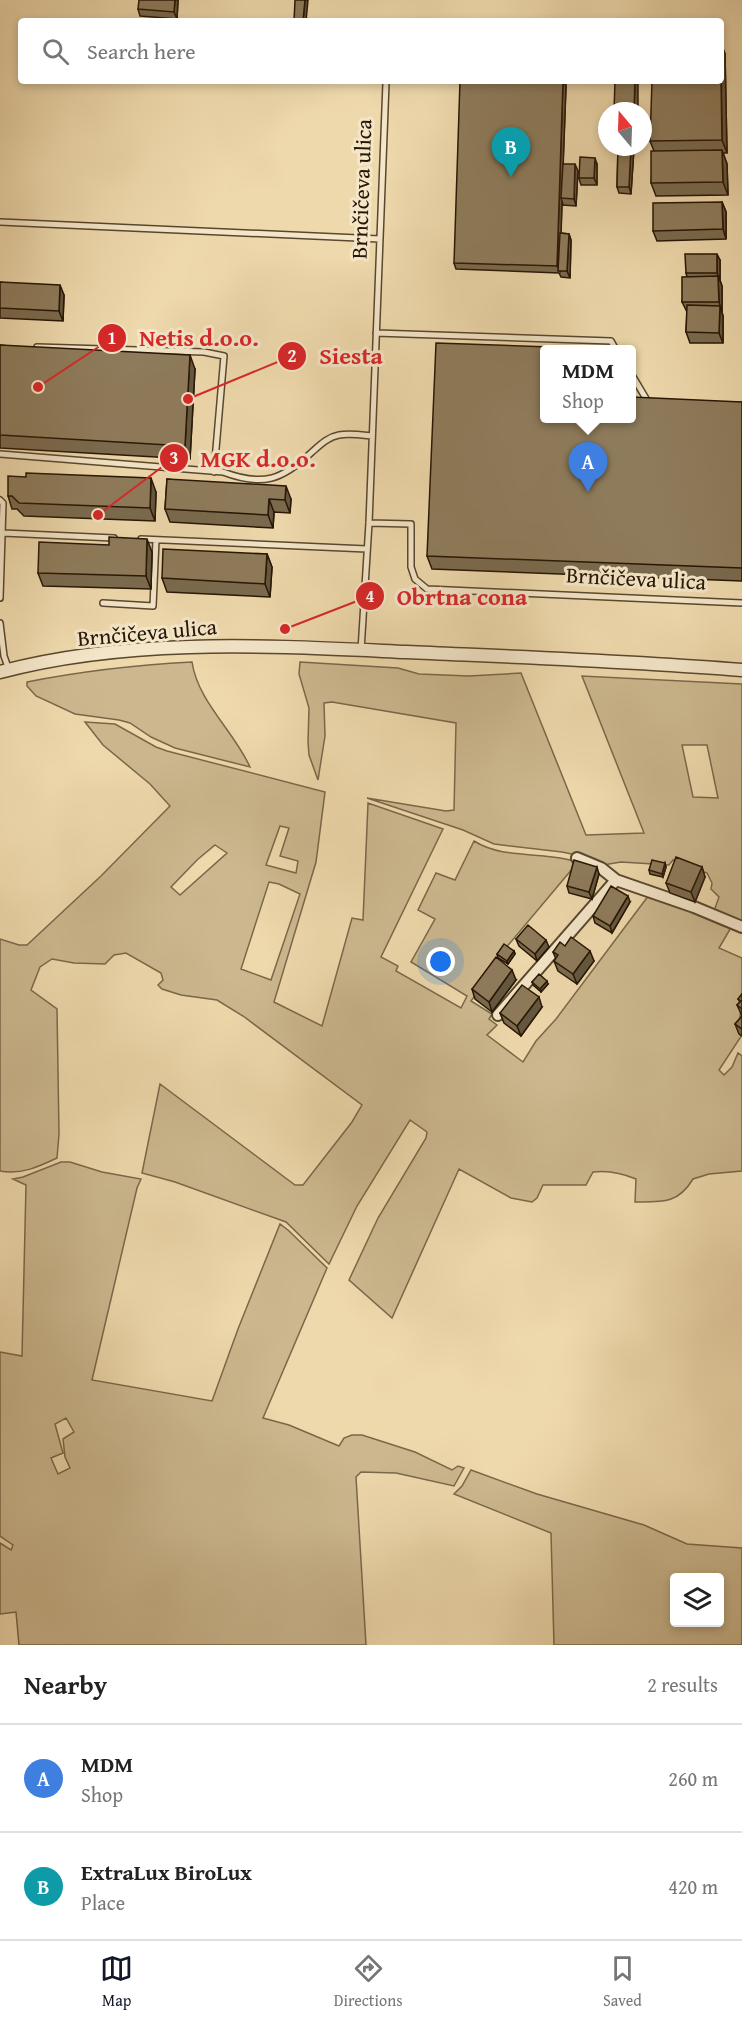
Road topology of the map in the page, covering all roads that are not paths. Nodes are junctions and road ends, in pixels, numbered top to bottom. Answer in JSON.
{"nodes":[{"id":1,"x":386,"y":84,"type":"edge"},
{"id":2,"x":0,"y":222,"type":"edge"},
{"id":3,"x":380,"y":239,"type":"junction"},
{"id":4,"x":376,"y":333,"type":"junction"},
{"id":5,"x":613,"y":345,"type":"edge"},
{"id":6,"x":24,"y":346,"type":"edge"},
{"id":7,"x":636,"y":382,"type":"edge"},
{"id":8,"x":649,"y":404,"type":"edge"},
{"id":9,"x":372,"y":436,"type":"junction"},
{"id":10,"x":0,"y":454,"type":"edge"},
{"id":11,"x":214,"y":472,"type":"junction"},
{"id":12,"x":0,"y":500,"type":"edge"},
{"id":13,"x":369,"y":523,"type":"junction"},
{"id":14,"x":3,"y":533,"type":"junction"},
{"id":15,"x":121,"y":538,"type":"edge"},
{"id":16,"x":133,"y":539,"type":"edge"},
{"id":17,"x":156,"y":540,"type":"junction"},
{"id":18,"x":368,"y":549,"type":"junction"},
{"id":19,"x":0,"y":598,"type":"edge"},
{"id":20,"x":103,"y":603,"type":"dead end"},
{"id":21,"x":742,"y":603,"type":"edge"},
{"id":22,"x":0,"y":623,"type":"edge"},
{"id":23,"x":361,"y":650,"type":"junction"},
{"id":24,"x":742,"y":670,"type":"edge"},
{"id":25,"x":4,"y":671,"type":"edge"},
{"id":26,"x":577,"y":858,"type":"edge"},
{"id":27,"x":616,"y":880,"type":"junction"},
{"id":28,"x":742,"y":927,"type":"edge"},
{"id":29,"x":498,"y":1015,"type":"edge"}],
"edges":[{"from":1,"to":3,"type":"lane","name":"Brnčičeva ulica"},
{"from":2,"to":3,"type":"lane"},
{"from":3,"to":4,"type":"lane","name":"Brnčičeva ulica"},
{"from":4,"to":5,"type":"lane"},
{"from":4,"to":9,"type":"lane","name":"Brnčičeva ulica"},
{"from":6,"to":11,"type":"lane"},
{"from":7,"to":8,"type":"lane"},
{"from":9,"to":11,"type":"lane"},
{"from":9,"to":13,"type":"lane","name":"Brnčičeva ulica"},
{"from":10,"to":11,"type":"lane"},
{"from":12,"to":14,"type":"lane"},
{"from":13,"to":18,"type":"lane","name":"Brnčičeva ulica"},
{"from":13,"to":21,"type":"lane","name":"Brnčičeva ulica"},
{"from":14,"to":15,"type":"lane"},
{"from":14,"to":19,"type":"lane"},
{"from":16,"to":17,"type":"lane"},
{"from":17,"to":18,"type":"lane"},
{"from":17,"to":20,"type":"lane"},
{"from":18,"to":23,"type":"lane","name":"Brnčičeva ulica"},
{"from":22,"to":25,"type":"lane","name":"Brnčičeva ulica"},
{"from":23,"to":24,"type":"street","name":"Brnčičeva ulica"},
{"from":23,"to":25,"type":"street","name":"Brnčičeva ulica"},
{"from":26,"to":27,"type":"street"},
{"from":27,"to":28,"type":"street"},
{"from":27,"to":29,"type":"street"}]}
